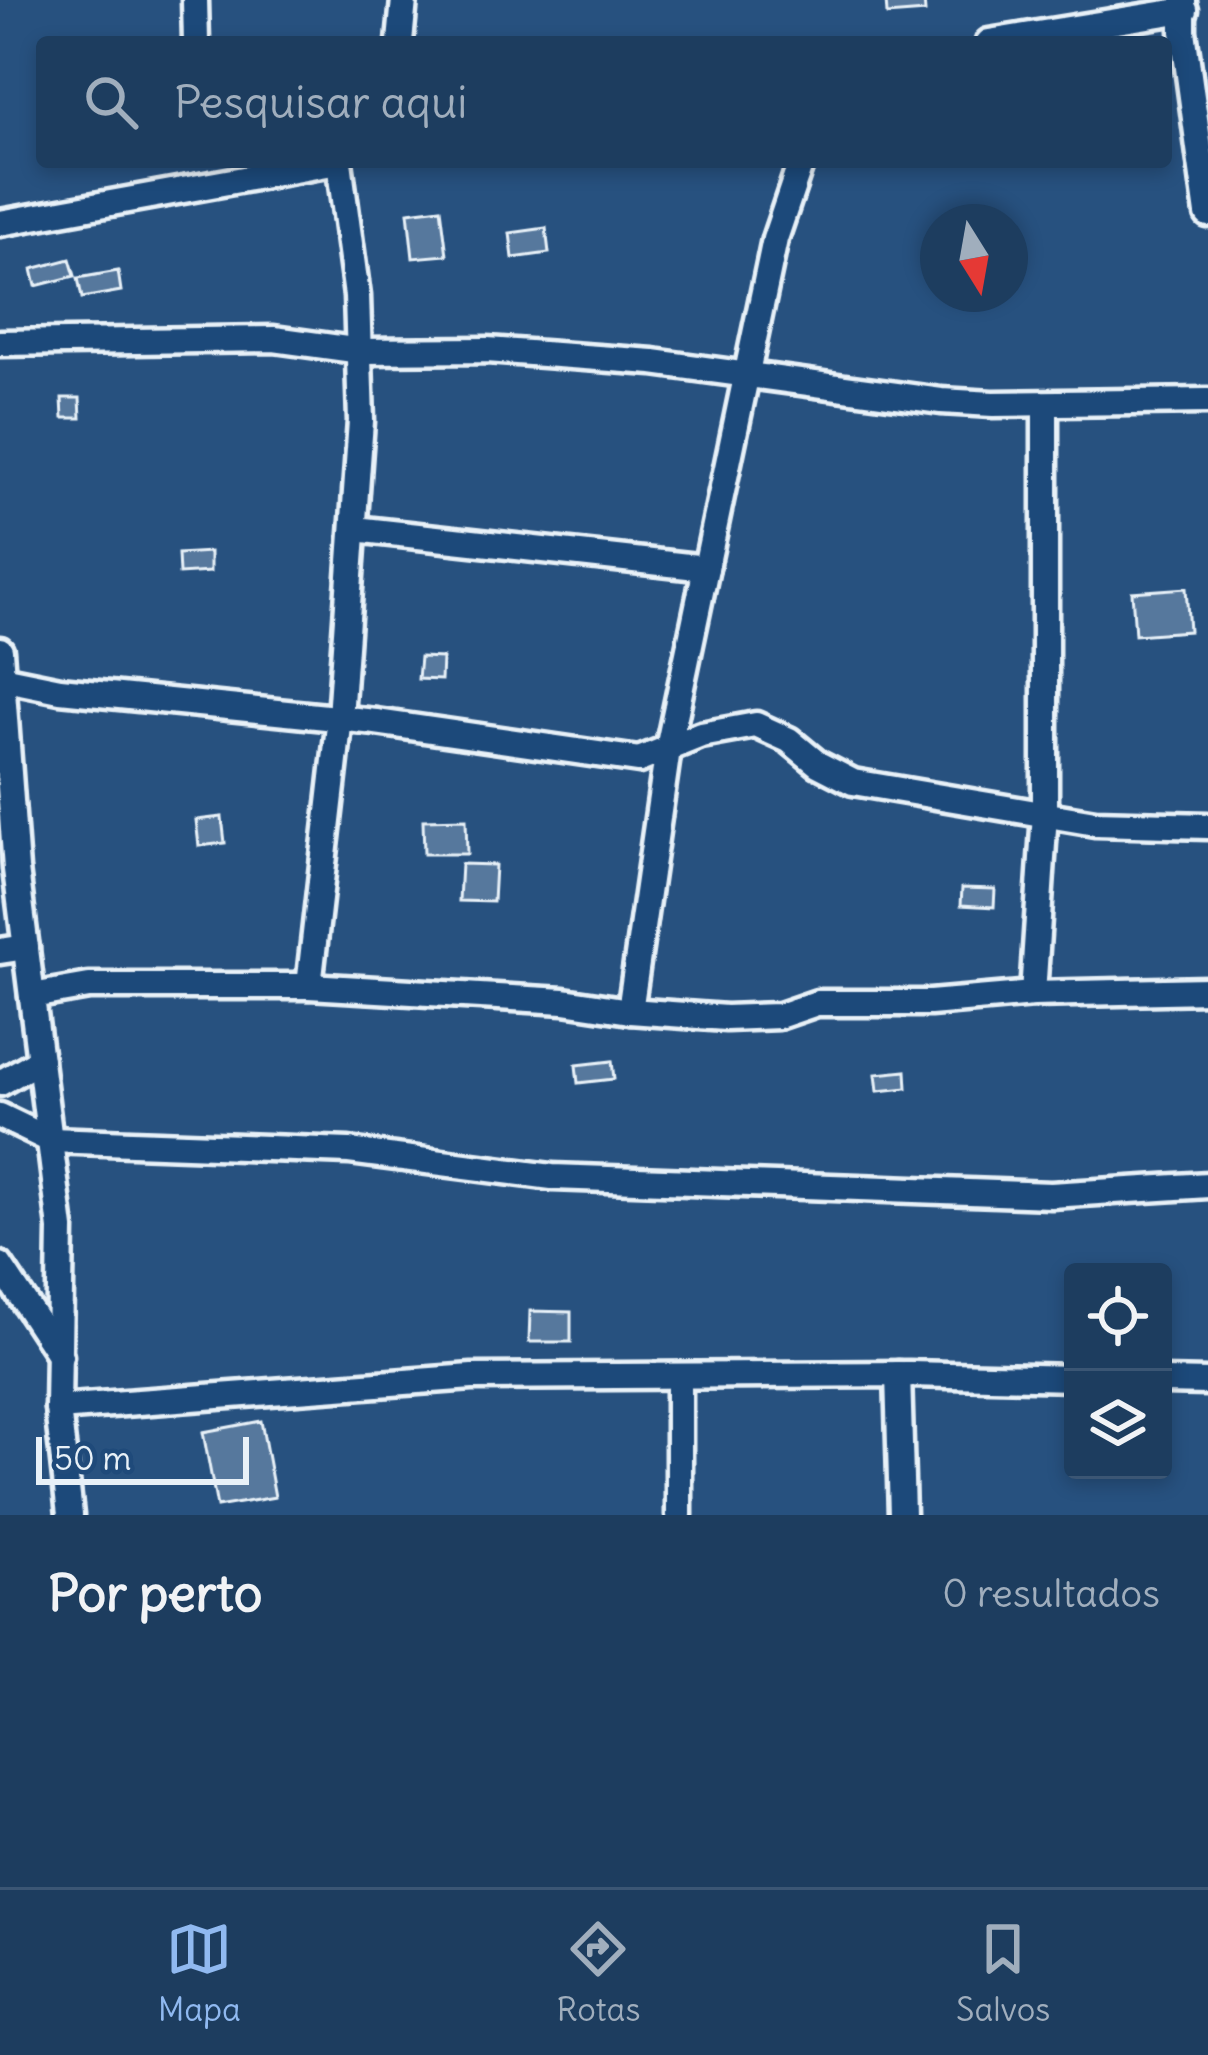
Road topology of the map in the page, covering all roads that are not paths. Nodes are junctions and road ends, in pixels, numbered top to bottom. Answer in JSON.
{"nodes":[{"id":1,"x":195,"y":0,"type":"edge"},
{"id":2,"x":404,"y":0,"type":"edge"},
{"id":3,"x":1190,"y":18,"type":"edge"},
{"id":4,"x":196,"y":36,"type":"edge"},
{"id":5,"x":401,"y":36,"type":"edge"},
{"id":6,"x":1039,"y":36,"type":"edge"},
{"id":7,"x":268,"y":168,"type":"edge"},
{"id":8,"x":340,"y":168,"type":"edge"},
{"id":9,"x":799,"y":168,"type":"edge"},
{"id":10,"x":198,"y":174,"type":"edge"},
{"id":11,"x":1208,"y":214,"type":"edge"},
{"id":12,"x":0,"y":223,"type":"edge"},
{"id":13,"x":0,"y":343,"type":"edge"},
{"id":14,"x":361,"y":351,"type":"junction"},
{"id":15,"x":747,"y":374,"type":"junction"},
{"id":16,"x":1208,"y":401,"type":"edge"},
{"id":17,"x":1045,"y":404,"type":"junction"},
{"id":18,"x":355,"y":529,"type":"junction"},
{"id":19,"x":706,"y":568,"type":"junction"},
{"id":20,"x":0,"y":650,"type":"edge"},
{"id":21,"x":2,"y":678,"type":"edge"},
{"id":22,"x":340,"y":717,"type":"junction"},
{"id":23,"x":668,"y":749,"type":"junction"},
{"id":24,"x":1045,"y":813,"type":"junction"},
{"id":25,"x":1208,"y":826,"type":"edge"},
{"id":26,"x":26,"y":946,"type":"junction"},
{"id":27,"x":0,"y":951,"type":"edge"},
{"id":28,"x":309,"y":986,"type":"junction"},
{"id":29,"x":1208,"y":990,"type":"edge"},
{"id":30,"x":1033,"y":994,"type":"junction"},
{"id":31,"x":32,"y":997,"type":"junction"},
{"id":32,"x":630,"y":1011,"type":"junction"},
{"id":33,"x":40,"y":1060,"type":"junction"},
{"id":34,"x":0,"y":1083,"type":"edge"},
{"id":35,"x":0,"y":1116,"type":"edge"},
{"id":36,"x":50,"y":1140,"type":"junction"},
{"id":37,"x":1208,"y":1186,"type":"edge"},
{"id":38,"x":0,"y":1264,"type":"edge"},
{"id":39,"x":60,"y":1356,"type":"junction"},
{"id":40,"x":898,"y":1374,"type":"junction"},
{"id":41,"x":679,"y":1376,"type":"junction"},
{"id":42,"x":1064,"y":1378,"type":"edge"},
{"id":43,"x":1172,"y":1381,"type":"edge"},
{"id":44,"x":1208,"y":1382,"type":"edge"},
{"id":45,"x":58,"y":1408,"type":"junction"},
{"id":46,"x":70,"y":1515,"type":"edge"},
{"id":47,"x":679,"y":1515,"type":"edge"},
{"id":48,"x":902,"y":1515,"type":"edge"}],
"edges":[{"from":1,"to":4,"type":"street"},
{"from":2,"to":5,"type":"street"},
{"from":3,"to":6,"type":"street"},
{"from":3,"to":11,"type":"street"},
{"from":7,"to":10,"type":"street"},
{"from":8,"to":14,"type":"street"},
{"from":9,"to":15,"type":"street"},
{"from":10,"to":12,"type":"street"},
{"from":13,"to":14,"type":"street"},
{"from":14,"to":15,"type":"street"},
{"from":14,"to":18,"type":"street"},
{"from":15,"to":17,"type":"street"},
{"from":15,"to":19,"type":"street"},
{"from":16,"to":17,"type":"street"},
{"from":17,"to":24,"type":"street"},
{"from":18,"to":19,"type":"street"},
{"from":18,"to":22,"type":"street"},
{"from":19,"to":23,"type":"street"},
{"from":20,"to":21,"type":"street"},
{"from":21,"to":22,"type":"street"},
{"from":21,"to":26,"type":"street"},
{"from":22,"to":23,"type":"street"},
{"from":22,"to":28,"type":"street"},
{"from":23,"to":24,"type":"street"},
{"from":23,"to":32,"type":"street"},
{"from":24,"to":25,"type":"street"},
{"from":24,"to":30,"type":"street"},
{"from":26,"to":27,"type":"street"},
{"from":26,"to":31,"type":"street"},
{"from":28,"to":31,"type":"street"},
{"from":28,"to":32,"type":"street"},
{"from":29,"to":30,"type":"street"},
{"from":30,"to":32,"type":"street"},
{"from":31,"to":33,"type":"street"},
{"from":33,"to":34,"type":"street"},
{"from":33,"to":36,"type":"street"},
{"from":35,"to":36,"type":"street"},
{"from":36,"to":37,"type":"street"},
{"from":36,"to":39,"type":"street"},
{"from":38,"to":39,"type":"street"},
{"from":39,"to":45,"type":"street"},
{"from":40,"to":41,"type":"street"},
{"from":40,"to":42,"type":"street"},
{"from":40,"to":48,"type":"street"},
{"from":41,"to":45,"type":"street"},
{"from":41,"to":47,"type":"street"},
{"from":43,"to":44,"type":"street"},
{"from":45,"to":46,"type":"street"}]}
